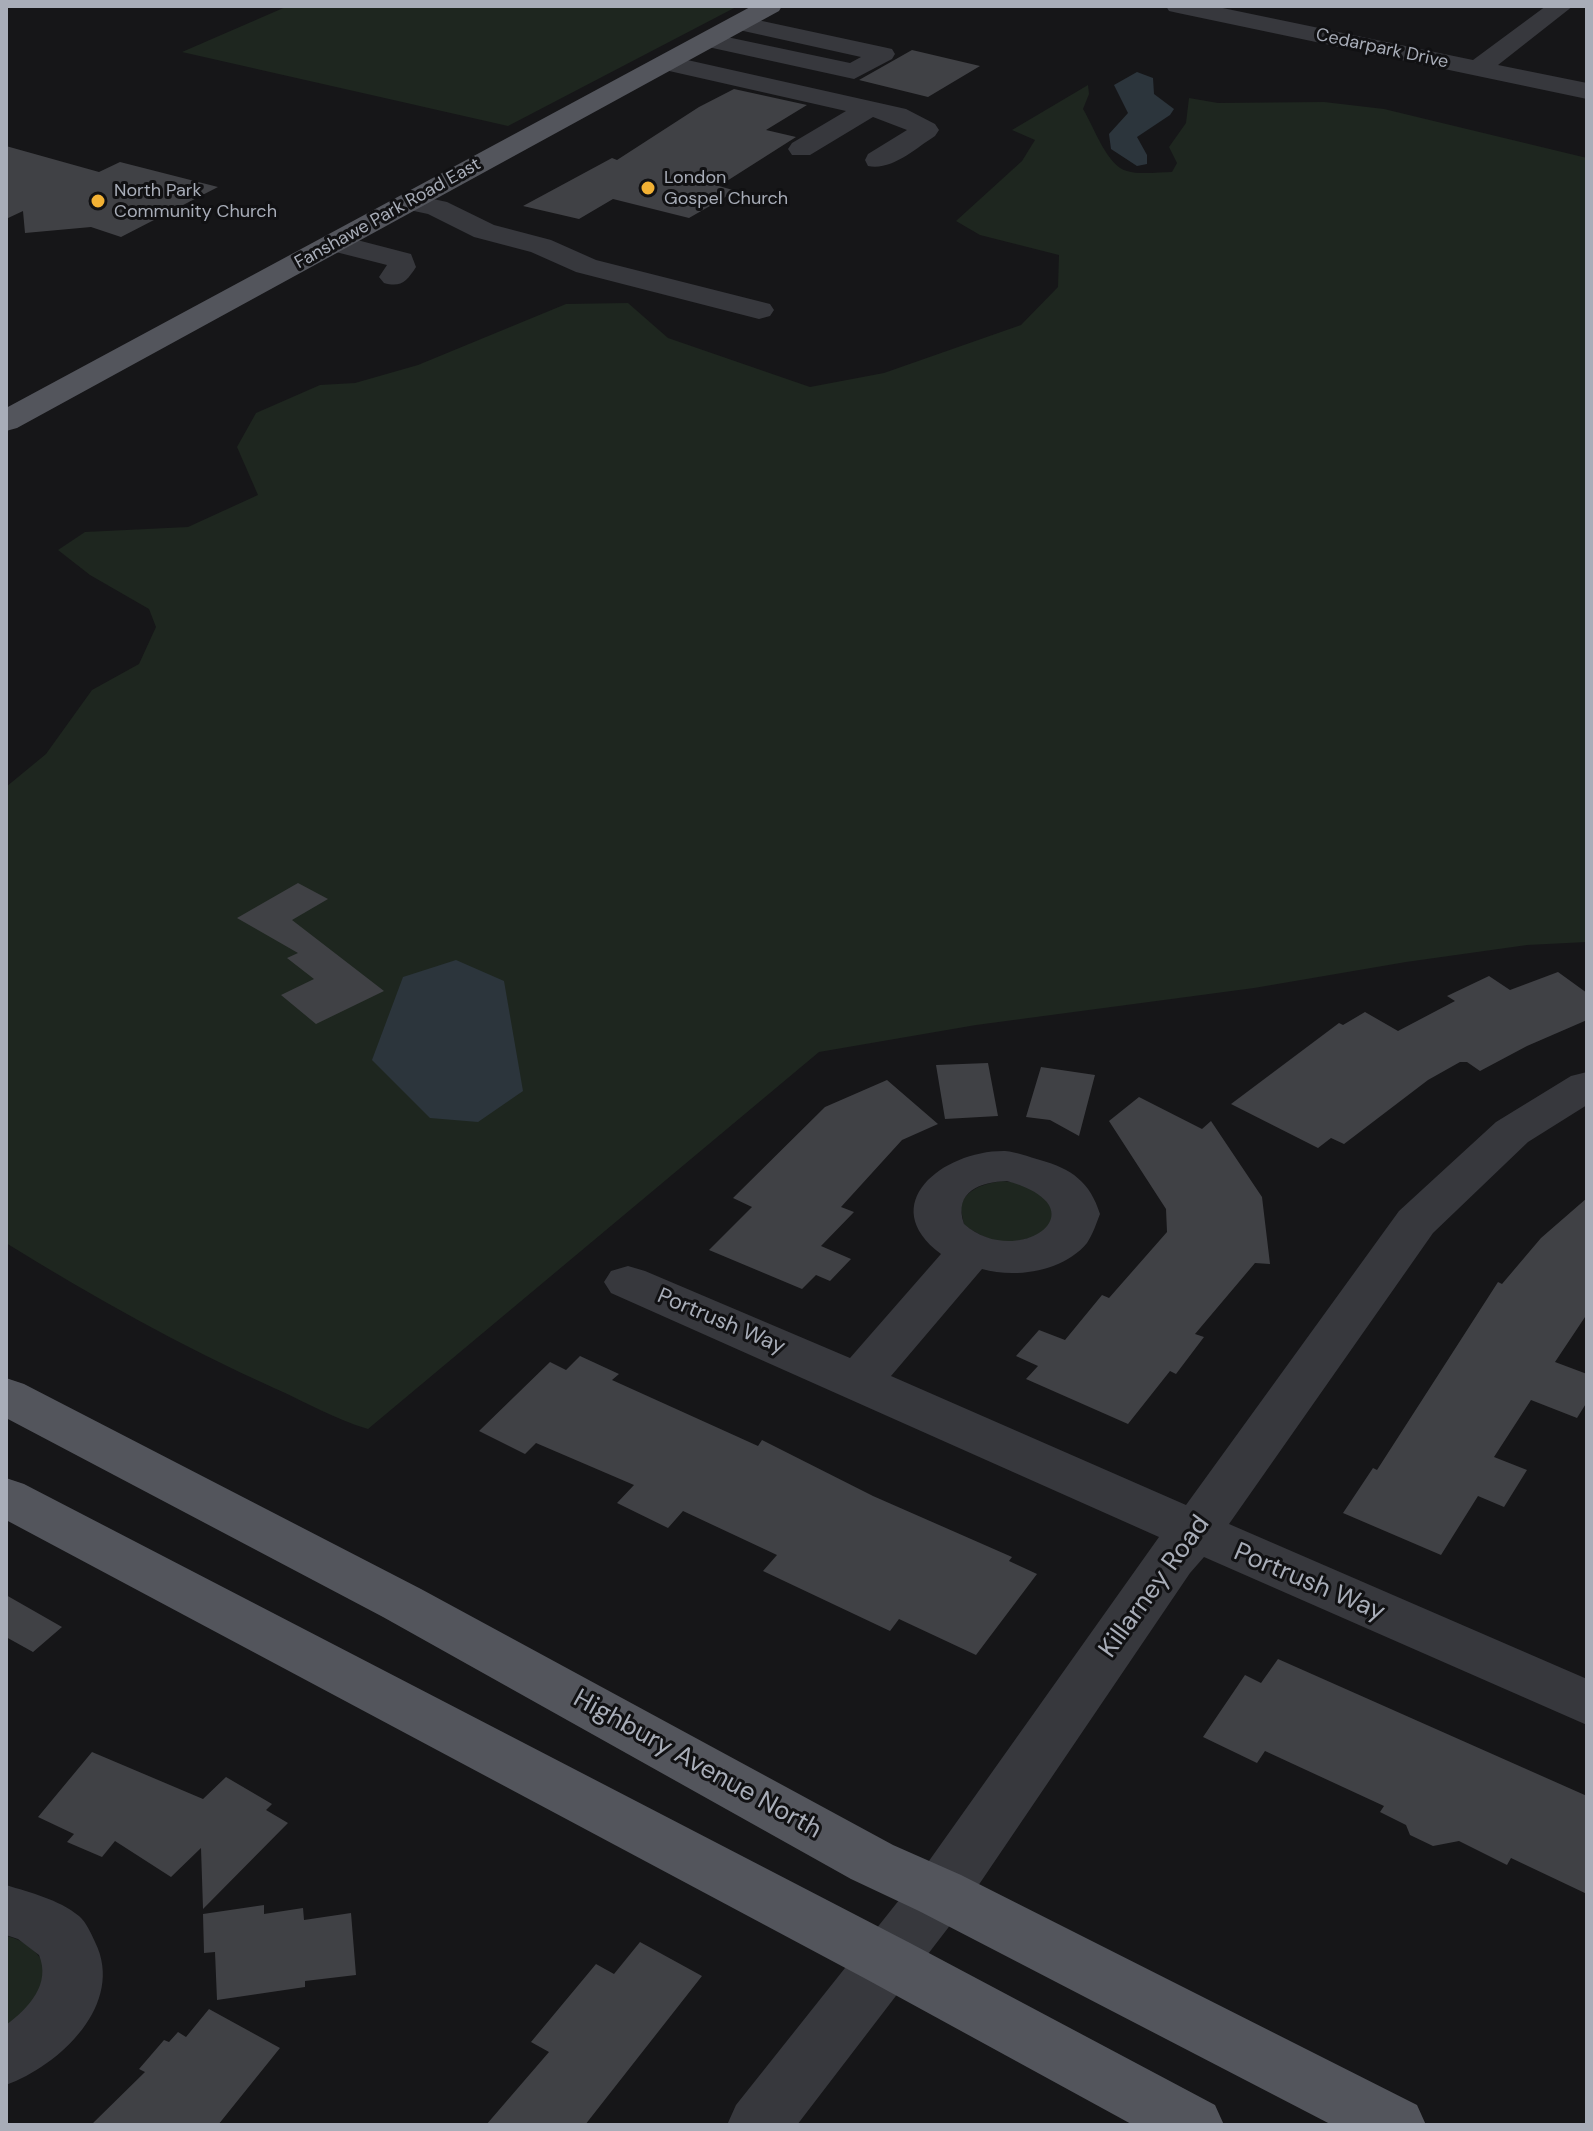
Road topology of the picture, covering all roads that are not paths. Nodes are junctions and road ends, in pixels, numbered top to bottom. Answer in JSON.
{"nodes":[{"id":1,"x":770,"y":6,"type":"edge"},
{"id":2,"x":1178,"y":6,"type":"edge"},
{"id":3,"x":1561,"y":6,"type":"edge"},
{"id":4,"x":1211,"y":9,"type":"edge"},
{"id":5,"x":739,"y":23,"type":"junction"},
{"id":6,"x":708,"y":40,"type":"junction"},
{"id":7,"x":665,"y":63,"type":"junction"},
{"id":8,"x":1477,"y":69,"type":"junction"},
{"id":9,"x":1587,"y":91,"type":"edge"},
{"id":10,"x":869,"y":109,"type":"junction"},
{"id":11,"x":801,"y":149,"type":"dead end"},
{"id":12,"x":878,"y":160,"type":"dead end"},
{"id":13,"x":410,"y":202,"type":"junction"},
{"id":14,"x":334,"y":243,"type":"junction"},
{"id":15,"x":394,"y":277,"type":"dead end"},
{"id":16,"x":759,"y":310,"type":"dead end"},
{"id":17,"x":6,"y":421,"type":"edge"},
{"id":18,"x":1587,"y":1086,"type":"edge"},
{"id":19,"x":971,"y":1251,"type":"dead end"},
{"id":20,"x":628,"y":1282,"type":"dead end"},
{"id":21,"x":858,"y":1381,"type":"junction"},
{"id":22,"x":6,"y":1396,"type":"edge"},
{"id":23,"x":6,"y":1497,"type":"edge"},
{"id":24,"x":1195,"y":1533,"type":"junction"},
{"id":25,"x":1587,"y":1703,"type":"edge"},
{"id":26,"x":940,"y":1893,"type":"junction"},
{"id":27,"x":6,"y":1910,"type":"edge"},
{"id":28,"x":888,"y":1961,"type":"junction"},
{"id":29,"x":6,"y":2058,"type":"edge"},
{"id":30,"x":759,"y":2125,"type":"edge"},
{"id":31,"x":1192,"y":2125,"type":"edge"},
{"id":32,"x":1394,"y":2125,"type":"edge"}],
"edges":[{"from":1,"to":5,"type":"main road","name":"Fanshawe Park Road East"},
{"from":2,"to":4,"type":"street","name":"Cedarpark Drive"},
{"from":3,"to":8,"type":"street"},
{"from":4,"to":8,"type":"street","name":"Cedarpark Drive"},
{"from":5,"to":6,"type":"main road","name":"Fanshawe Park Road East"},
{"from":5,"to":6,"type":"street"},
{"from":6,"to":7,"type":"main road","name":"Fanshawe Park Road East"},
{"from":7,"to":10,"type":"street"},
{"from":7,"to":13,"type":"main road","name":"Fanshawe Park Road East"},
{"from":8,"to":9,"type":"street","name":"Cedarpark Drive"},
{"from":10,"to":11,"type":"street"},
{"from":10,"to":12,"type":"street"},
{"from":13,"to":14,"type":"main road","name":"Fanshawe Park Road East"},
{"from":13,"to":16,"type":"street"},
{"from":14,"to":15,"type":"street"},
{"from":14,"to":17,"type":"main road","name":"Fanshawe Park Road East"},
{"from":18,"to":24,"type":"street","name":"Killarney Road"},
{"from":19,"to":21,"type":"street"},
{"from":20,"to":21,"type":"street","name":"Portrush Way"},
{"from":21,"to":24,"type":"street","name":"Portrush Way"},
{"from":22,"to":26,"type":"main road","name":"Highbury Avenue North"},
{"from":23,"to":28,"type":"main road"},
{"from":24,"to":25,"type":"street","name":"Portrush Way"},
{"from":24,"to":26,"type":"street","name":"Killarney Road"},
{"from":26,"to":28,"type":"street","name":"Killarney Road"},
{"from":26,"to":32,"type":"main road","name":"Highbury Avenue North"},
{"from":27,"to":29,"type":"street"},
{"from":28,"to":30,"type":"street","name":"Killarney Road"},
{"from":28,"to":31,"type":"main road"}]}
